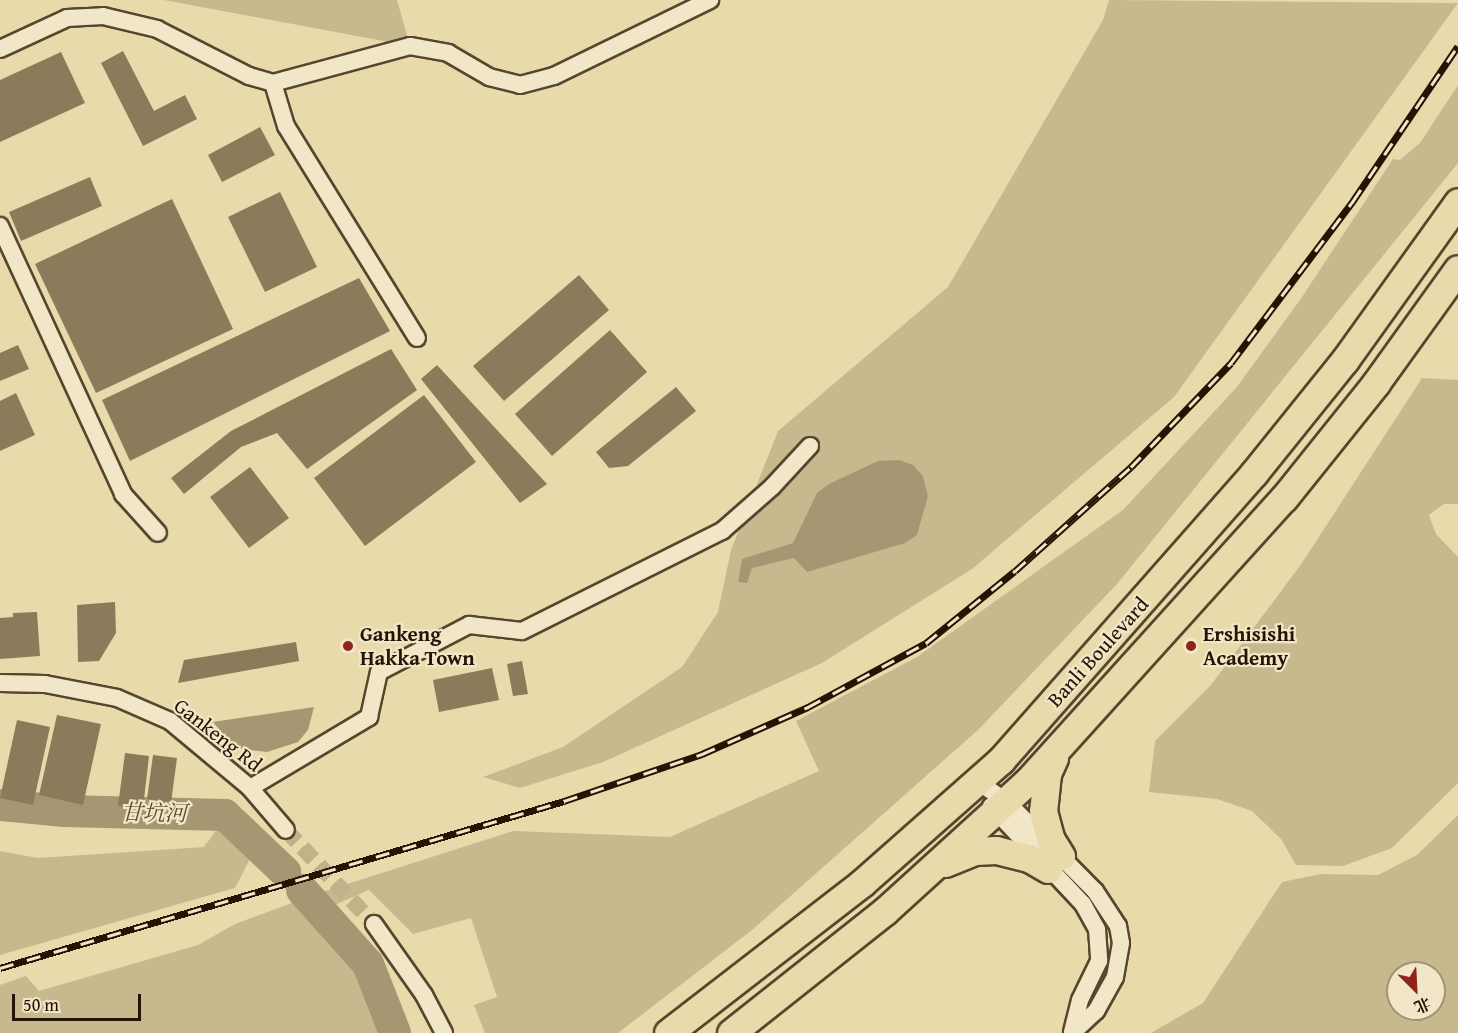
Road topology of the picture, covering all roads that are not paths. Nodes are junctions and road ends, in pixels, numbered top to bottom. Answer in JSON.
{"nodes":[{"id":1,"x":710,"y":0,"type":"edge"},
{"id":2,"x":0,"y":49,"type":"edge"},
{"id":3,"x":273,"y":83,"type":"junction"},
{"id":4,"x":1458,"y":202,"type":"edge"},
{"id":5,"x":0,"y":226,"type":"edge"},
{"id":6,"x":1458,"y":269,"type":"edge"},
{"id":7,"x":417,"y":338,"type":"dead end"},
{"id":8,"x":810,"y":446,"type":"dead end"},
{"id":9,"x":158,"y":532,"type":"dead end"},
{"id":10,"x":0,"y":683,"type":"edge"},
{"id":11,"x":1058,"y":748,"type":"junction"},
{"id":12,"x":977,"y":781,"type":"junction"},
{"id":13,"x":250,"y":788,"type":"junction"},
{"id":14,"x":1000,"y":807,"type":"junction"},
{"id":15,"x":286,"y":830,"type":"tunnel mouth"},
{"id":16,"x":1055,"y":862,"type":"junction"},
{"id":17,"x":933,"y":868,"type":"junction"},
{"id":18,"x":374,"y":924,"type":"tunnel mouth"},
{"id":19,"x":444,"y":1033,"type":"edge"},
{"id":20,"x":668,"y":1033,"type":"edge"},
{"id":21,"x":731,"y":1033,"type":"edge"},
{"id":22,"x":1072,"y":1033,"type":"edge"}],
"edges":[{"from":1,"to":3,"type":"street"},
{"from":2,"to":3,"type":"street"},
{"from":3,"to":7,"type":"street"},
{"from":4,"to":12,"type":"main road","name":"Banli Boulevard"},
{"from":5,"to":9,"type":"street"},
{"from":6,"to":11,"type":"main road","name":"Banli Boulevard"},
{"from":8,"to":13,"type":"street"},
{"from":10,"to":13,"type":"street","name":"Gankeng Rd"},
{"from":11,"to":14,"type":"main road","name":"Banli Boulevard"},
{"from":11,"to":16,"type":"main road"},
{"from":12,"to":14,"type":"street"},
{"from":12,"to":20,"type":"main road","name":"Banli Boulevard"},
{"from":13,"to":15,"type":"street","name":"Gankeng Rd"},
{"from":14,"to":16,"type":"street"},
{"from":14,"to":17,"type":"main road","name":"Banli Boulevard"},
{"from":16,"to":17,"type":"main road"},
{"from":16,"to":22,"type":"street"},
{"from":17,"to":21,"type":"main road","name":"Banli Boulevard"},
{"from":18,"to":19,"type":"street"}]}
